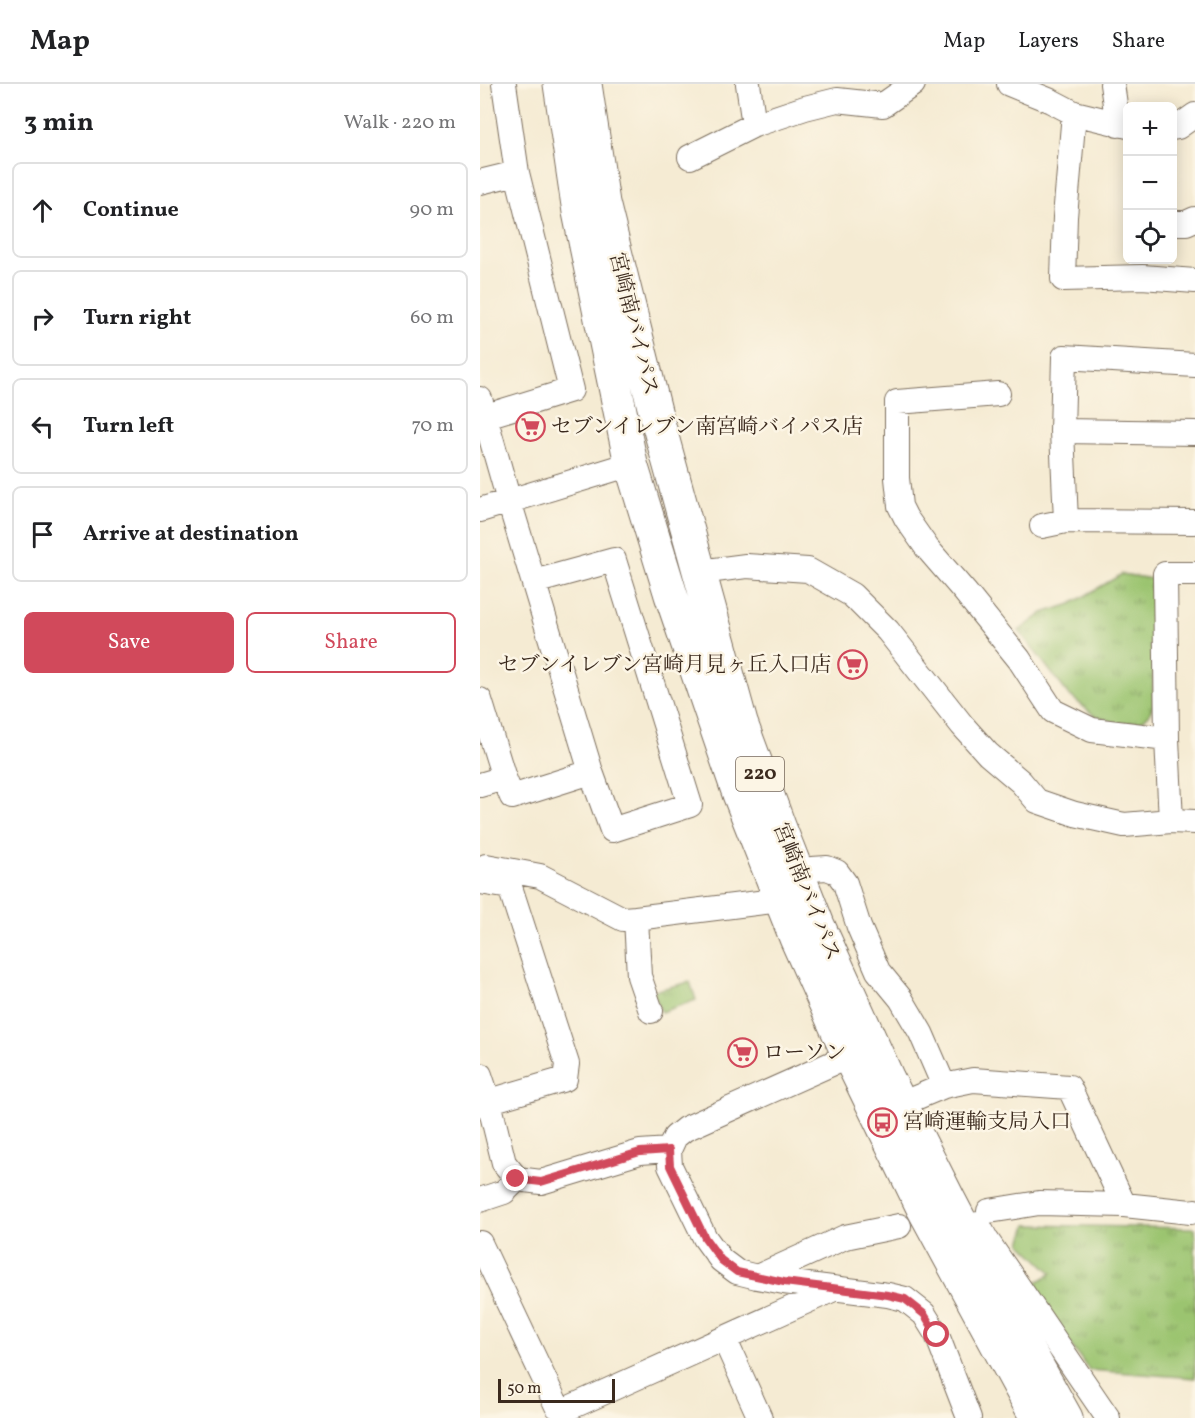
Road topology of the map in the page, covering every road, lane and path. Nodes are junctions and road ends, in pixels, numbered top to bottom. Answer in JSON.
{"nodes":[{"id":1,"x":504,"y":84,"type":"edge"},
{"id":2,"x":560,"y":84,"type":"edge"},
{"id":3,"x":585,"y":84,"type":"edge"},
{"id":4,"x":748,"y":84,"type":"edge"},
{"id":5,"x":913,"y":84,"type":"edge"},
{"id":6,"x":1112,"y":84,"type":"edge"},
{"id":7,"x":1017,"y":86,"type":"edge"},
{"id":8,"x":836,"y":92,"type":"edge"},
{"id":9,"x":1074,"y":113,"type":"junction"},
{"id":10,"x":1195,"y":115,"type":"edge"},
{"id":11,"x":754,"y":125,"type":"junction"},
{"id":12,"x":1123,"y":126,"type":"edge"},
{"id":13,"x":1177,"y":127,"type":"edge"},
{"id":14,"x":690,"y":157,"type":"dead end"},
{"id":15,"x":517,"y":173,"type":"junction"},
{"id":16,"x":480,"y":182,"type":"edge"},
{"id":17,"x":1195,"y":219,"type":"edge"},
{"id":18,"x":1177,"y":223,"type":"edge"},
{"id":19,"x":1143,"y":268,"type":"edge"},
{"id":20,"x":1195,"y":281,"type":"edge"},
{"id":21,"x":1195,"y":365,"type":"edge"},
{"id":22,"x":998,"y":394,"type":"dead end"},
{"id":23,"x":482,"y":411,"type":"edge"},
{"id":24,"x":1062,"y":431,"type":"junction"},
{"id":25,"x":1195,"y":433,"type":"edge"},
{"id":26,"x":631,"y":464,"type":"junction"},
{"id":27,"x":509,"y":501,"type":"junction"},
{"id":28,"x":480,"y":510,"type":"edge"},
{"id":29,"x":1066,"y":520,"type":"junction"},
{"id":30,"x":1195,"y":522,"type":"edge"},
{"id":31,"x":1042,"y":526,"type":"dead end"},
{"id":32,"x":700,"y":572,"type":"junction"},
{"id":33,"x":1195,"y":574,"type":"edge"},
{"id":34,"x":534,"y":582,"type":"junction"},
{"id":35,"x":480,"y":700,"type":"edge"},
{"id":36,"x":1167,"y":739,"type":"junction"},
{"id":37,"x":591,"y":772,"type":"junction"},
{"id":38,"x":504,"y":778,"type":"junction"},
{"id":39,"x":480,"y":785,"type":"edge"},
{"id":40,"x":1171,"y":821,"type":"junction"},
{"id":41,"x":1195,"y":822,"type":"edge"},
{"id":42,"x":797,"y":870,"type":"junction"},
{"id":43,"x":482,"y":874,"type":"edge"},
{"id":44,"x":781,"y":900,"type":"junction"},
{"id":45,"x":636,"y":918,"type":"junction"},
{"id":46,"x":873,"y":960,"type":"junction"},
{"id":47,"x":841,"y":974,"type":"junction"},
{"id":48,"x":651,"y":1011,"type":"dead end"},
{"id":49,"x":849,"y":1056,"type":"junction"},
{"id":50,"x":480,"y":1075,"type":"edge"},
{"id":51,"x":944,"y":1086,"type":"junction"},
{"id":52,"x":484,"y":1103,"type":"edge"},
{"id":53,"x":901,"y":1104,"type":"junction"},
{"id":54,"x":669,"y":1150,"type":"junction"},
{"id":55,"x":934,"y":1169,"type":"junction"},
{"id":56,"x":516,"y":1179,"type":"junction"},
{"id":57,"x":480,"y":1200,"type":"edge"},
{"id":58,"x":1124,"y":1205,"type":"junction"},
{"id":59,"x":989,"y":1211,"type":"dead end"},
{"id":60,"x":1195,"y":1211,"type":"edge"},
{"id":61,"x":898,"y":1226,"type":"dead end"},
{"id":62,"x":480,"y":1243,"type":"edge"},
{"id":63,"x":757,"y":1277,"type":"junction"},
{"id":64,"x":836,"y":1288,"type":"junction"},
{"id":65,"x":724,"y":1338,"type":"junction"},
{"id":66,"x":1022,"y":1339,"type":"junction"},
{"id":67,"x":1011,"y":1372,"type":"junction"},
{"id":68,"x":760,"y":1418,"type":"edge"},
{"id":69,"x":969,"y":1418,"type":"edge"},
{"id":70,"x":1025,"y":1418,"type":"edge"},
{"id":71,"x":1037,"y":1418,"type":"edge"},
{"id":72,"x":1066,"y":1418,"type":"edge"},
{"id":73,"x":1083,"y":1418,"type":"edge"},
{"id":74,"x":1108,"y":1418,"type":"edge"}],
"edges":[{"from":1,"to":15,"type":"street"},
{"from":2,"to":26,"type":"highway","name":"宮崎南バイパス","number":"220"},
{"from":3,"to":32,"type":"highway","name":"宮崎南バイパス","number":"220"},
{"from":4,"to":11,"type":"street"},
{"from":5,"to":8,"type":"street"},
{"from":6,"to":12,"type":"street"},
{"from":7,"to":9,"type":"street"},
{"from":8,"to":11,"type":"street"},
{"from":9,"to":12,"type":"street"},
{"from":9,"to":19,"type":"street"},
{"from":10,"to":13,"type":"street"},
{"from":11,"to":14,"type":"street"},
{"from":15,"to":16,"type":"street"},
{"from":15,"to":23,"type":"street"},
{"from":17,"to":18,"type":"street"},
{"from":19,"to":20,"type":"street"},
{"from":21,"to":24,"type":"street"},
{"from":22,"to":36,"type":"street"},
{"from":23,"to":27,"type":"street"},
{"from":24,"to":25,"type":"street"},
{"from":24,"to":29,"type":"street"},
{"from":26,"to":27,"type":"street"},
{"from":26,"to":44,"type":"highway","name":"宮崎南バイパス","number":"220"},
{"from":27,"to":28,"type":"street"},
{"from":27,"to":34,"type":"street"},
{"from":29,"to":30,"type":"street"},
{"from":29,"to":31,"type":"street"},
{"from":32,"to":40,"type":"street"},
{"from":32,"to":42,"type":"highway","name":"宮崎南バイパス","number":"220"},
{"from":33,"to":36,"type":"street"},
{"from":34,"to":37,"type":"street"},
{"from":34,"to":37,"type":"street"},
{"from":35,"to":38,"type":"street"},
{"from":36,"to":40,"type":"street"},
{"from":37,"to":38,"type":"street"},
{"from":38,"to":39,"type":"street"},
{"from":40,"to":41,"type":"street"},
{"from":42,"to":46,"type":"street"},
{"from":42,"to":47,"type":"highway","name":"宮崎南バイパス","number":"220"},
{"from":43,"to":45,"type":"street"},
{"from":43,"to":52,"type":"street"},
{"from":44,"to":45,"type":"street"},
{"from":44,"to":49,"type":"highway","name":"宮崎南バイパス","number":"220"},
{"from":45,"to":48,"type":"street"},
{"from":46,"to":47,"type":"street"},
{"from":46,"to":51,"type":"street"},
{"from":47,"to":53,"type":"highway","name":"宮崎南バイパス","number":"220"},
{"from":49,"to":54,"type":"street"},
{"from":49,"to":67,"type":"highway","name":"宮崎南バイパス","number":"220"},
{"from":50,"to":52,"type":"street"},
{"from":51,"to":53,"type":"street"},
{"from":51,"to":58,"type":"street"},
{"from":52,"to":56,"type":"street"},
{"from":53,"to":55,"type":"highway","name":"宮崎南バイパス","number":"220"},
{"from":54,"to":56,"type":"street"},
{"from":54,"to":63,"type":"street"},
{"from":55,"to":66,"type":"highway","name":"宮崎南バイパス","number":"220"},
{"from":55,"to":74,"type":"street"},
{"from":56,"to":57,"type":"street"},
{"from":58,"to":59,"type":"street"},
{"from":58,"to":60,"type":"street"},
{"from":61,"to":63,"type":"street"},
{"from":62,"to":65,"type":"street"},
{"from":63,"to":64,"type":"street"},
{"from":64,"to":65,"type":"street"},
{"from":64,"to":69,"type":"street"},
{"from":65,"to":68,"type":"street"},
{"from":66,"to":72,"type":"highway","name":"宮崎南バイパス","number":"220"},
{"from":66,"to":73,"type":"highway"},
{"from":67,"to":70,"type":"highway"},
{"from":67,"to":71,"type":"highway","name":"宮崎南バイパス","number":"220"}]}
